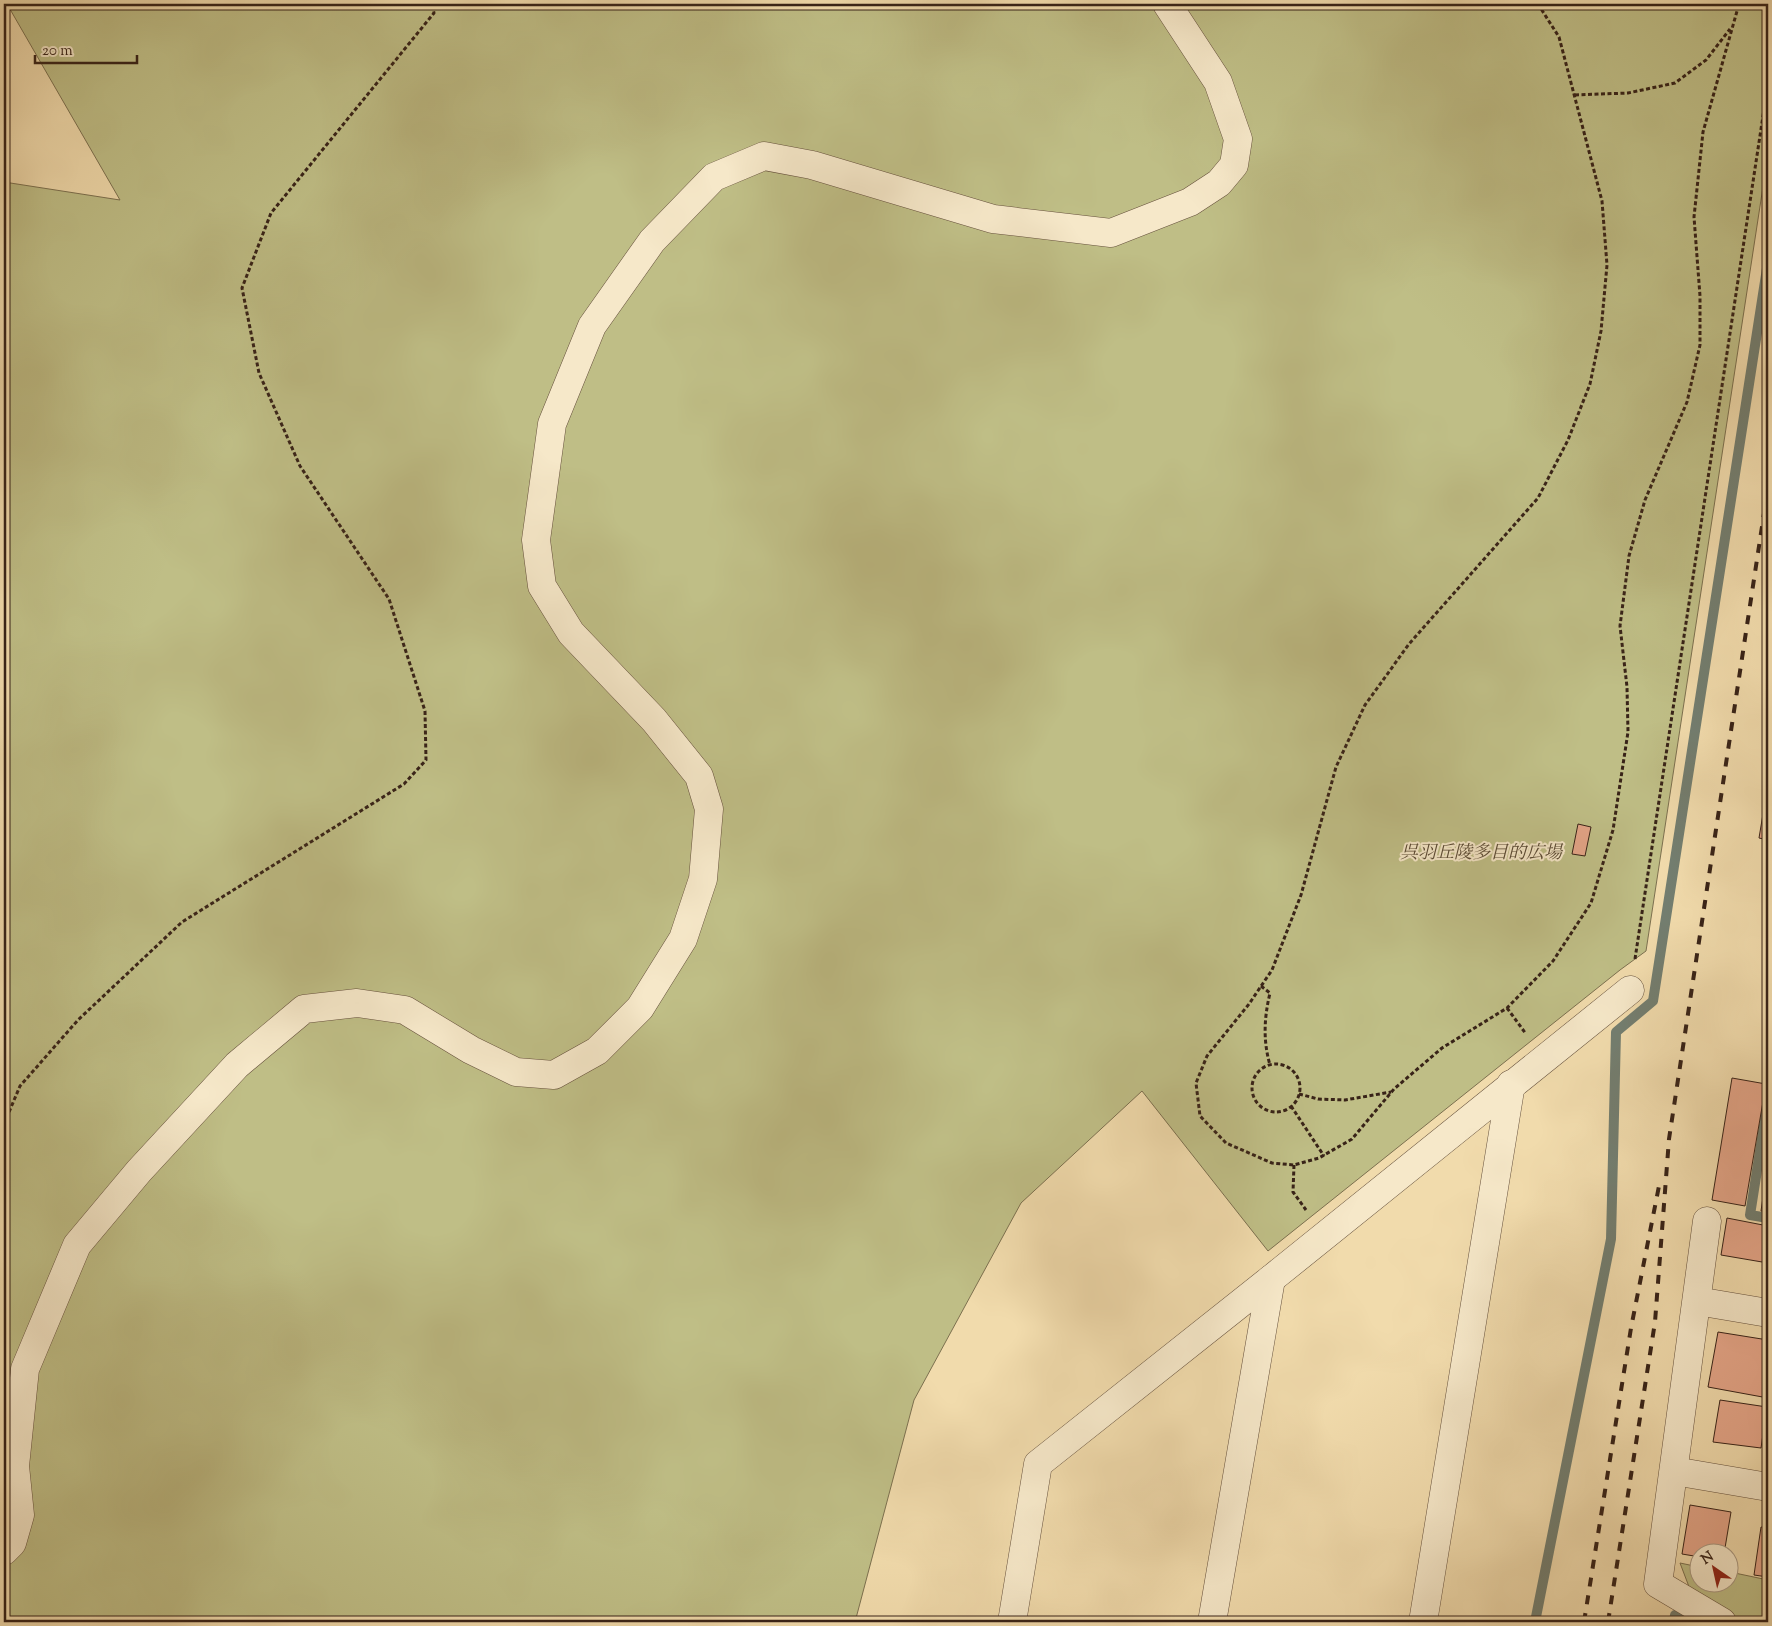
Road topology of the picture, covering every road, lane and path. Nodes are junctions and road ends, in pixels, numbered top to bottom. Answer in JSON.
{"nodes":[{"id":1,"x":432,"y":4,"type":"edge"},
{"id":2,"x":1167,"y":4,"type":"edge"},
{"id":3,"x":1538,"y":4,"type":"edge"},
{"id":4,"x":1739,"y":4,"type":"edge"},
{"id":5,"x":1732,"y":27,"type":"junction"},
{"id":6,"x":1768,"y":83,"type":"edge"},
{"id":7,"x":1575,"y":95,"type":"junction"},
{"id":8,"x":1261,"y":986,"type":"junction"},
{"id":9,"x":1630,"y":990,"type":"joint"},
{"id":10,"x":1270,"y":1065,"type":"junction"},
{"id":11,"x":1511,"y":1084,"type":"junction"},
{"id":12,"x":1391,"y":1092,"type":"junction"},
{"id":13,"x":1299,"y":1094,"type":"junction"},
{"id":14,"x":1291,"y":1106,"type":"junction"},
{"id":15,"x":4,"y":1124,"type":"edge"},
{"id":16,"x":1324,"y":1156,"type":"junction"},
{"id":17,"x":1294,"y":1165,"type":"junction"},
{"id":18,"x":1707,"y":1221,"type":"dead end"},
{"id":19,"x":1324,"y":1236,"type":"junction"},
{"id":20,"x":1271,"y":1279,"type":"junction"},
{"id":21,"x":1696,"y":1301,"type":"junction"},
{"id":22,"x":1768,"y":1313,"type":"edge"},
{"id":23,"x":1674,"y":1471,"type":"junction"},
{"id":24,"x":1768,"y":1487,"type":"edge"},
{"id":25,"x":4,"y":1551,"type":"edge"},
{"id":26,"x":1012,"y":1622,"type":"edge"},
{"id":27,"x":1212,"y":1622,"type":"edge"},
{"id":28,"x":1423,"y":1622,"type":"edge"},
{"id":29,"x":1722,"y":1622,"type":"edge"}],
"edges":[{"from":1,"to":15,"type":"path"},
{"from":2,"to":25,"type":"street"},
{"from":3,"to":7,"type":"path"},
{"from":4,"to":5,"type":"path"},
{"from":5,"to":7,"type":"path"},
{"from":5,"to":12,"type":"path"},
{"from":6,"to":9,"type":"path"},
{"from":7,"to":8,"type":"path"},
{"from":8,"to":10,"type":"path"},
{"from":8,"to":17,"type":"path"},
{"from":9,"to":11,"type":"street"},
{"from":10,"to":13,"type":"path"},
{"from":10,"to":14,"type":"path"},
{"from":11,"to":19,"type":"street"},
{"from":11,"to":28,"type":"street"},
{"from":12,"to":13,"type":"path"},
{"from":12,"to":16,"type":"path"},
{"from":13,"to":14,"type":"path"},
{"from":14,"to":16,"type":"path"},
{"from":16,"to":17,"type":"path"},
{"from":17,"to":19,"type":"path"},
{"from":18,"to":21,"type":"street"},
{"from":19,"to":20,"type":"street"},
{"from":20,"to":26,"type":"street"},
{"from":20,"to":27,"type":"street"},
{"from":21,"to":22,"type":"street"},
{"from":21,"to":23,"type":"street"},
{"from":23,"to":24,"type":"street"},
{"from":23,"to":29,"type":"street"}]}
